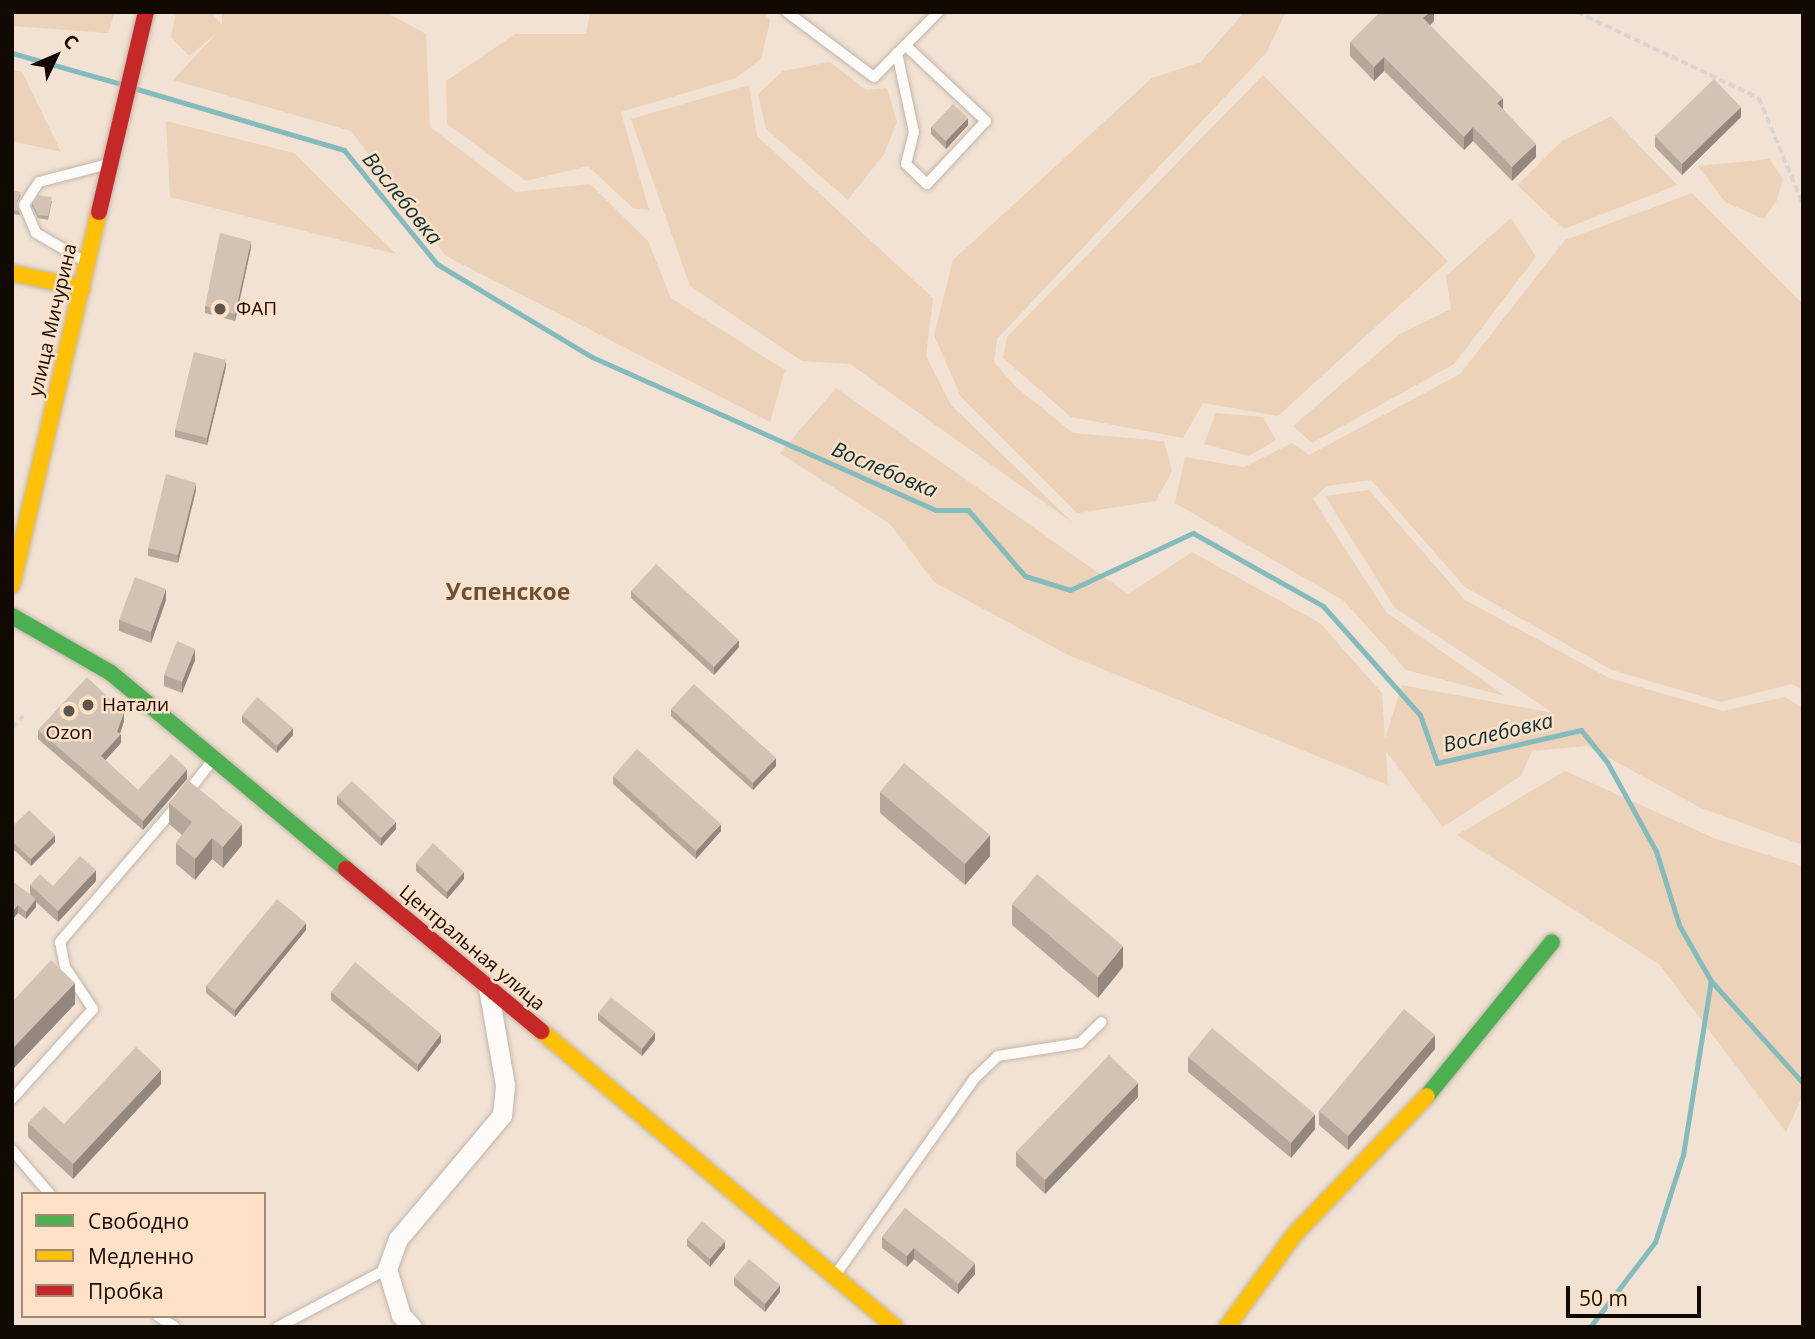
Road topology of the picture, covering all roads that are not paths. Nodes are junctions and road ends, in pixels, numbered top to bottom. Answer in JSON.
{"nodes":[{"id":1,"x":146,"y":12,"type":"edge"},
{"id":2,"x":787,"y":12,"type":"edge"},
{"id":3,"x":938,"y":12,"type":"edge"},
{"id":4,"x":905,"y":45,"type":"junction"},
{"id":5,"x":897,"y":53,"type":"junction"},
{"id":6,"x":111,"y":163,"type":"junction"},
{"id":7,"x":88,"y":263,"type":"junction"},
{"id":8,"x":12,"y":273,"type":"edge"},
{"id":9,"x":82,"y":288,"type":"junction"},
{"id":10,"x":12,"y":585,"type":"edge"},
{"id":11,"x":12,"y":616,"type":"edge"},
{"id":12,"x":214,"y":759,"type":"junction"},
{"id":13,"x":1552,"y":942,"type":"dead end"},
{"id":14,"x":488,"y":988,"type":"junction"},
{"id":15,"x":1102,"y":1022,"type":"dead end"},
{"id":16,"x":12,"y":1099,"type":"edge"},
{"id":17,"x":12,"y":1150,"type":"edge"},
{"id":18,"x":48,"y":1192,"type":"edge"},
{"id":19,"x":387,"y":1269,"type":"junction"},
{"id":20,"x":834,"y":1277,"type":"junction"},
{"id":21,"x":278,"y":1327,"type":"edge"},
{"id":22,"x":412,"y":1327,"type":"edge"},
{"id":23,"x":895,"y":1327,"type":"edge"},
{"id":24,"x":1227,"y":1327,"type":"edge"}],
"edges":[{"from":1,"to":6,"type":"street","name":"улица Мичурина"},
{"from":2,"to":5,"type":"lane"},
{"from":3,"to":4,"type":"lane"},
{"from":4,"to":5,"type":"lane"},
{"from":4,"to":5,"type":"lane"},
{"from":6,"to":7,"type":"street","name":"улица Мичурина"},
{"from":6,"to":7,"type":"lane"},
{"from":7,"to":9,"type":"street","name":"улица Мичурина"},
{"from":8,"to":9,"type":"street"},
{"from":9,"to":10,"type":"street","name":"улица Мичурина"},
{"from":11,"to":12,"type":"street","name":"Центральная улица"},
{"from":12,"to":14,"type":"street","name":"Центральная улица"},
{"from":12,"to":16,"type":"lane"},
{"from":13,"to":24,"type":"street"},
{"from":14,"to":19,"type":"street"},
{"from":14,"to":20,"type":"street","name":"Центральная улица"},
{"from":15,"to":20,"type":"lane"},
{"from":17,"to":18,"type":"lane"},
{"from":19,"to":21,"type":"lane"},
{"from":19,"to":22,"type":"street"},
{"from":20,"to":23,"type":"street","name":"Центральная улица"}]}
